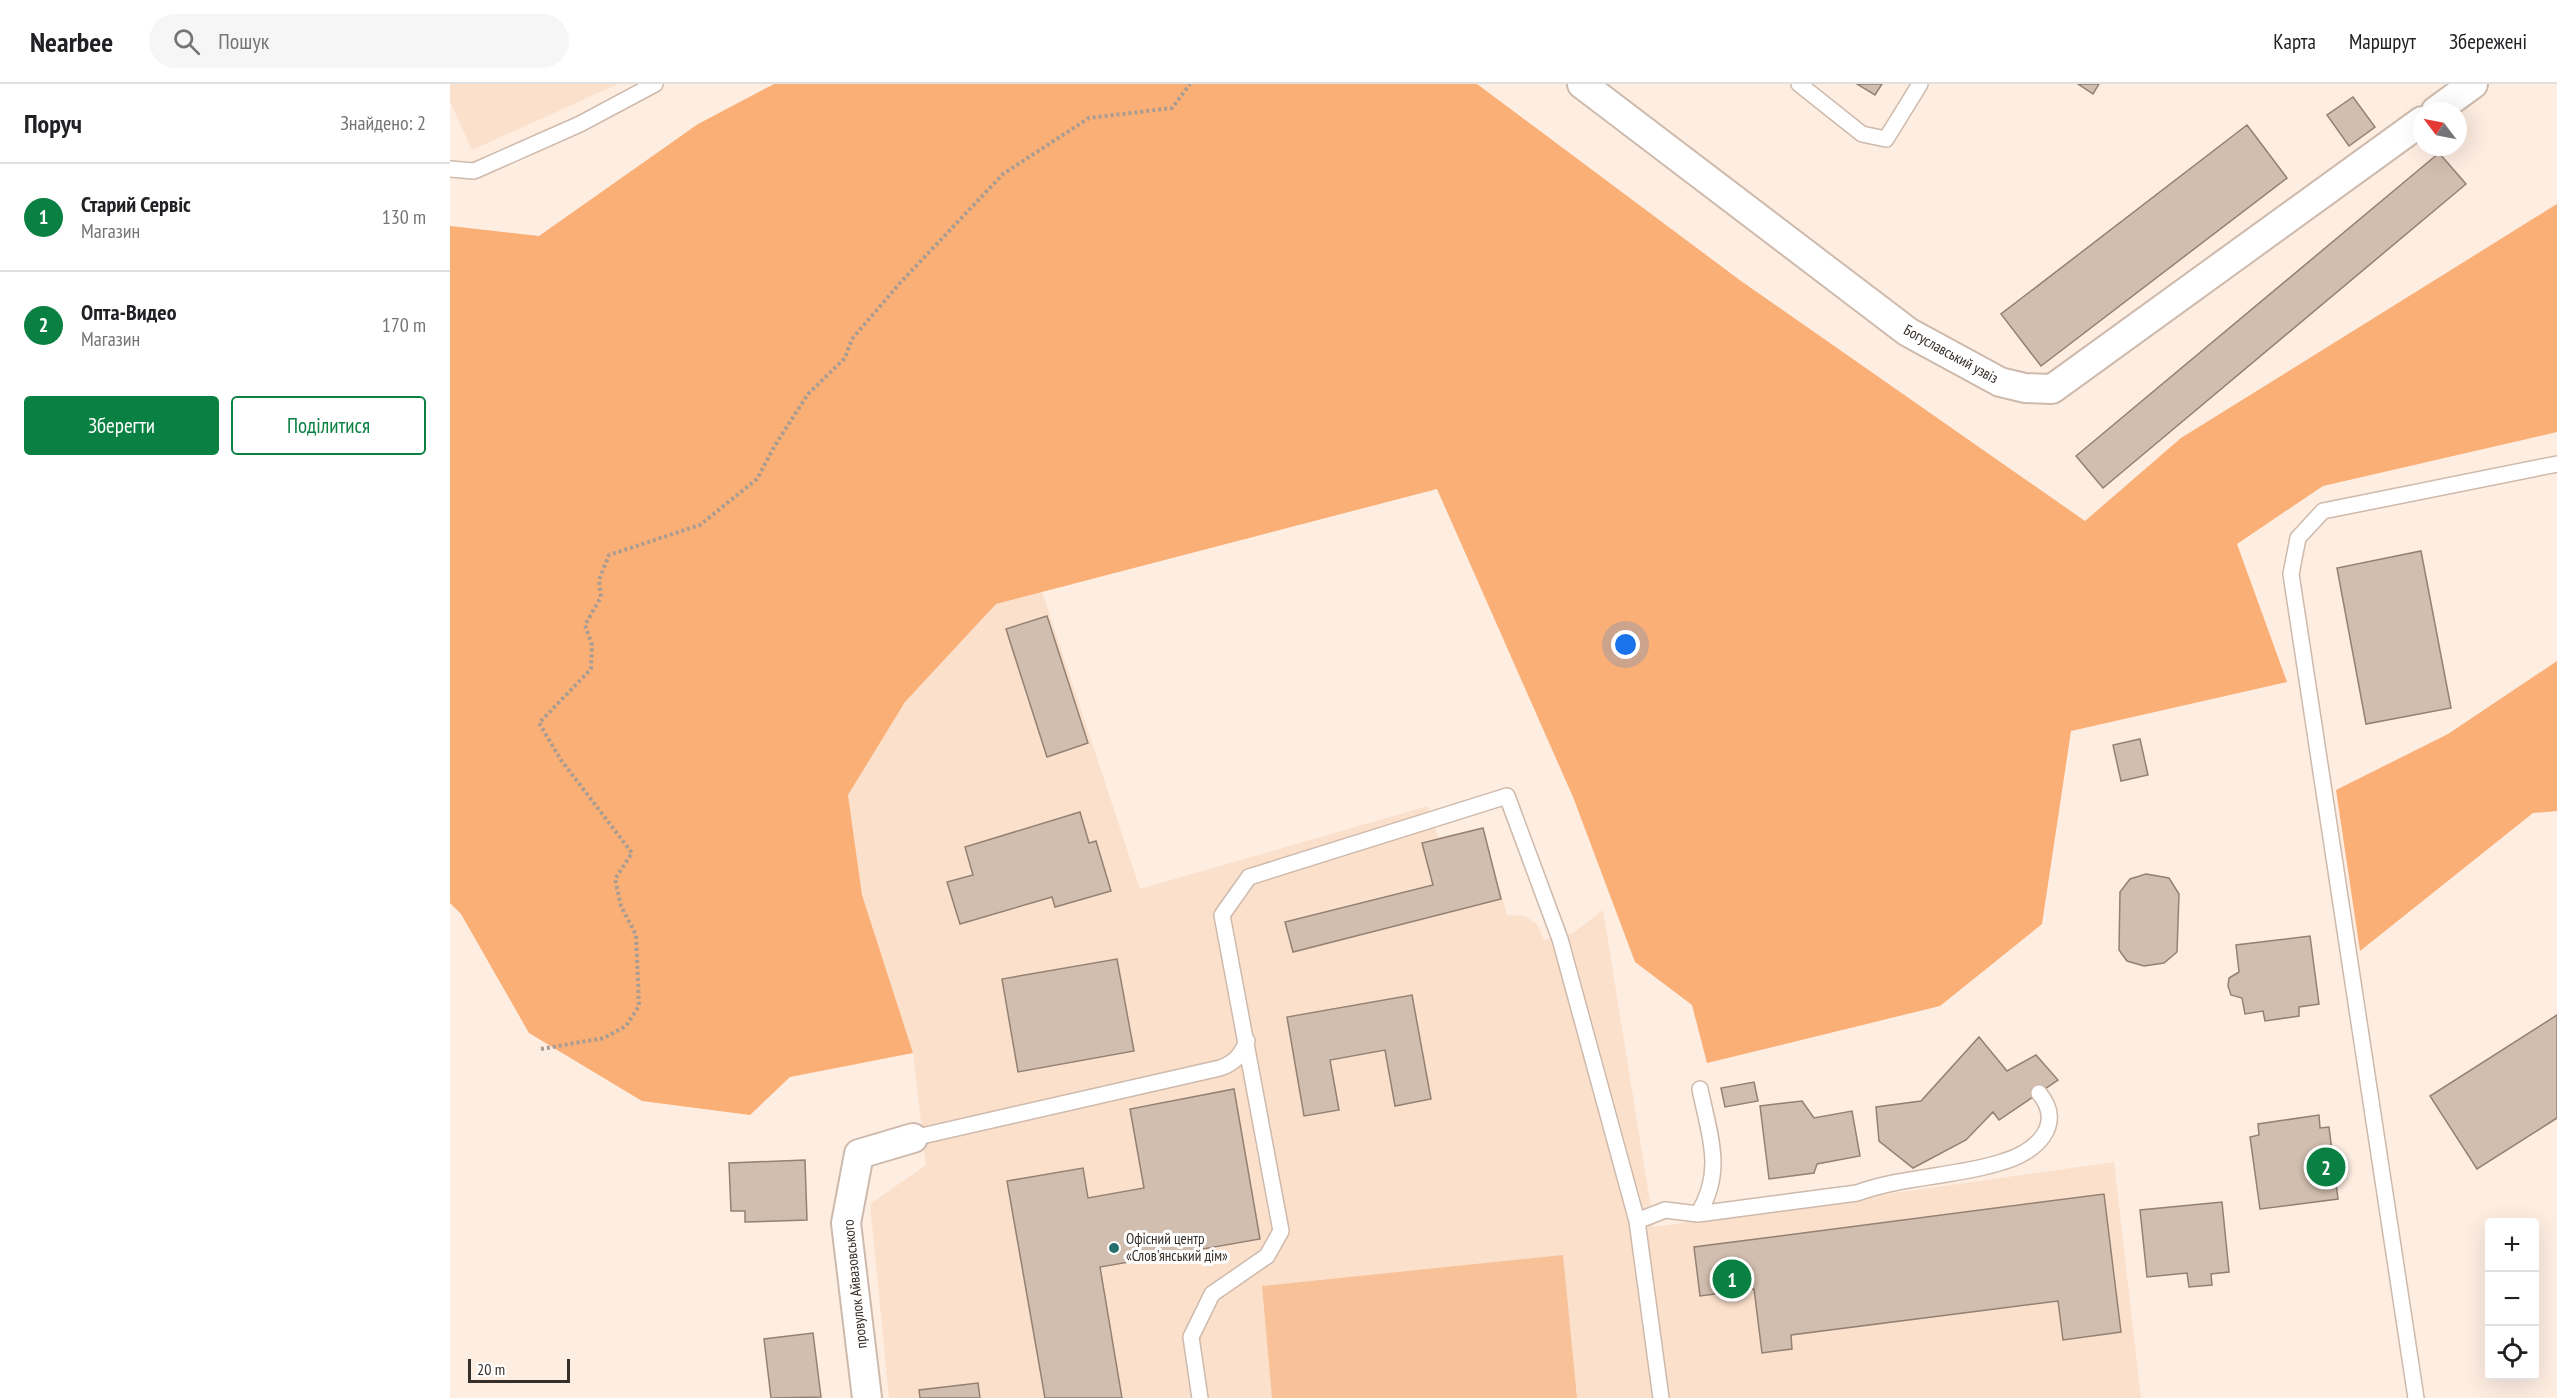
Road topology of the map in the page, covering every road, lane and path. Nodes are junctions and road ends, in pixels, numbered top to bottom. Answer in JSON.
{"nodes":[{"id":1,"x":655,"y":84,"type":"edge"},
{"id":2,"x":1190,"y":84,"type":"edge"},
{"id":3,"x":1582,"y":84,"type":"edge"},
{"id":4,"x":1799,"y":84,"type":"edge"},
{"id":5,"x":1920,"y":84,"type":"edge"},
{"id":6,"x":2473,"y":84,"type":"edge"},
{"id":7,"x":2448,"y":102,"type":"edge"},
{"id":8,"x":2413,"y":127,"type":"edge"},
{"id":9,"x":450,"y":169,"type":"edge"},
{"id":10,"x":2557,"y":464,"type":"edge"},
{"id":11,"x":1247,"y":1041,"type":"junction"},
{"id":12,"x":541,"y":1049,"type":"dead end"},
{"id":13,"x":1700,"y":1089,"type":"dead end"},
{"id":14,"x":2039,"y":1093,"type":"dead end"},
{"id":15,"x":913,"y":1138,"type":"joint"},
{"id":16,"x":1698,"y":1214,"type":"junction"},
{"id":17,"x":1637,"y":1221,"type":"junction"},
{"id":18,"x":867,"y":1398,"type":"edge"},
{"id":19,"x":1200,"y":1398,"type":"edge"},
{"id":20,"x":1661,"y":1398,"type":"edge"},
{"id":21,"x":2416,"y":1398,"type":"edge"}],
"edges":[{"from":1,"to":9,"type":"lane"},
{"from":2,"to":12,"type":"path"},
{"from":3,"to":8,"type":"street","name":"Богуславський узвіз"},
{"from":4,"to":5,"type":"lane"},
{"from":6,"to":7,"type":"street"},
{"from":10,"to":21,"type":"lane"},
{"from":11,"to":15,"type":"lane"},
{"from":11,"to":17,"type":"lane"},
{"from":11,"to":19,"type":"lane"},
{"from":13,"to":16,"type":"lane"},
{"from":14,"to":16,"type":"lane"},
{"from":15,"to":18,"type":"street","name":"провулок Айвазовського"},
{"from":16,"to":17,"type":"lane"},
{"from":17,"to":20,"type":"lane"}]}
